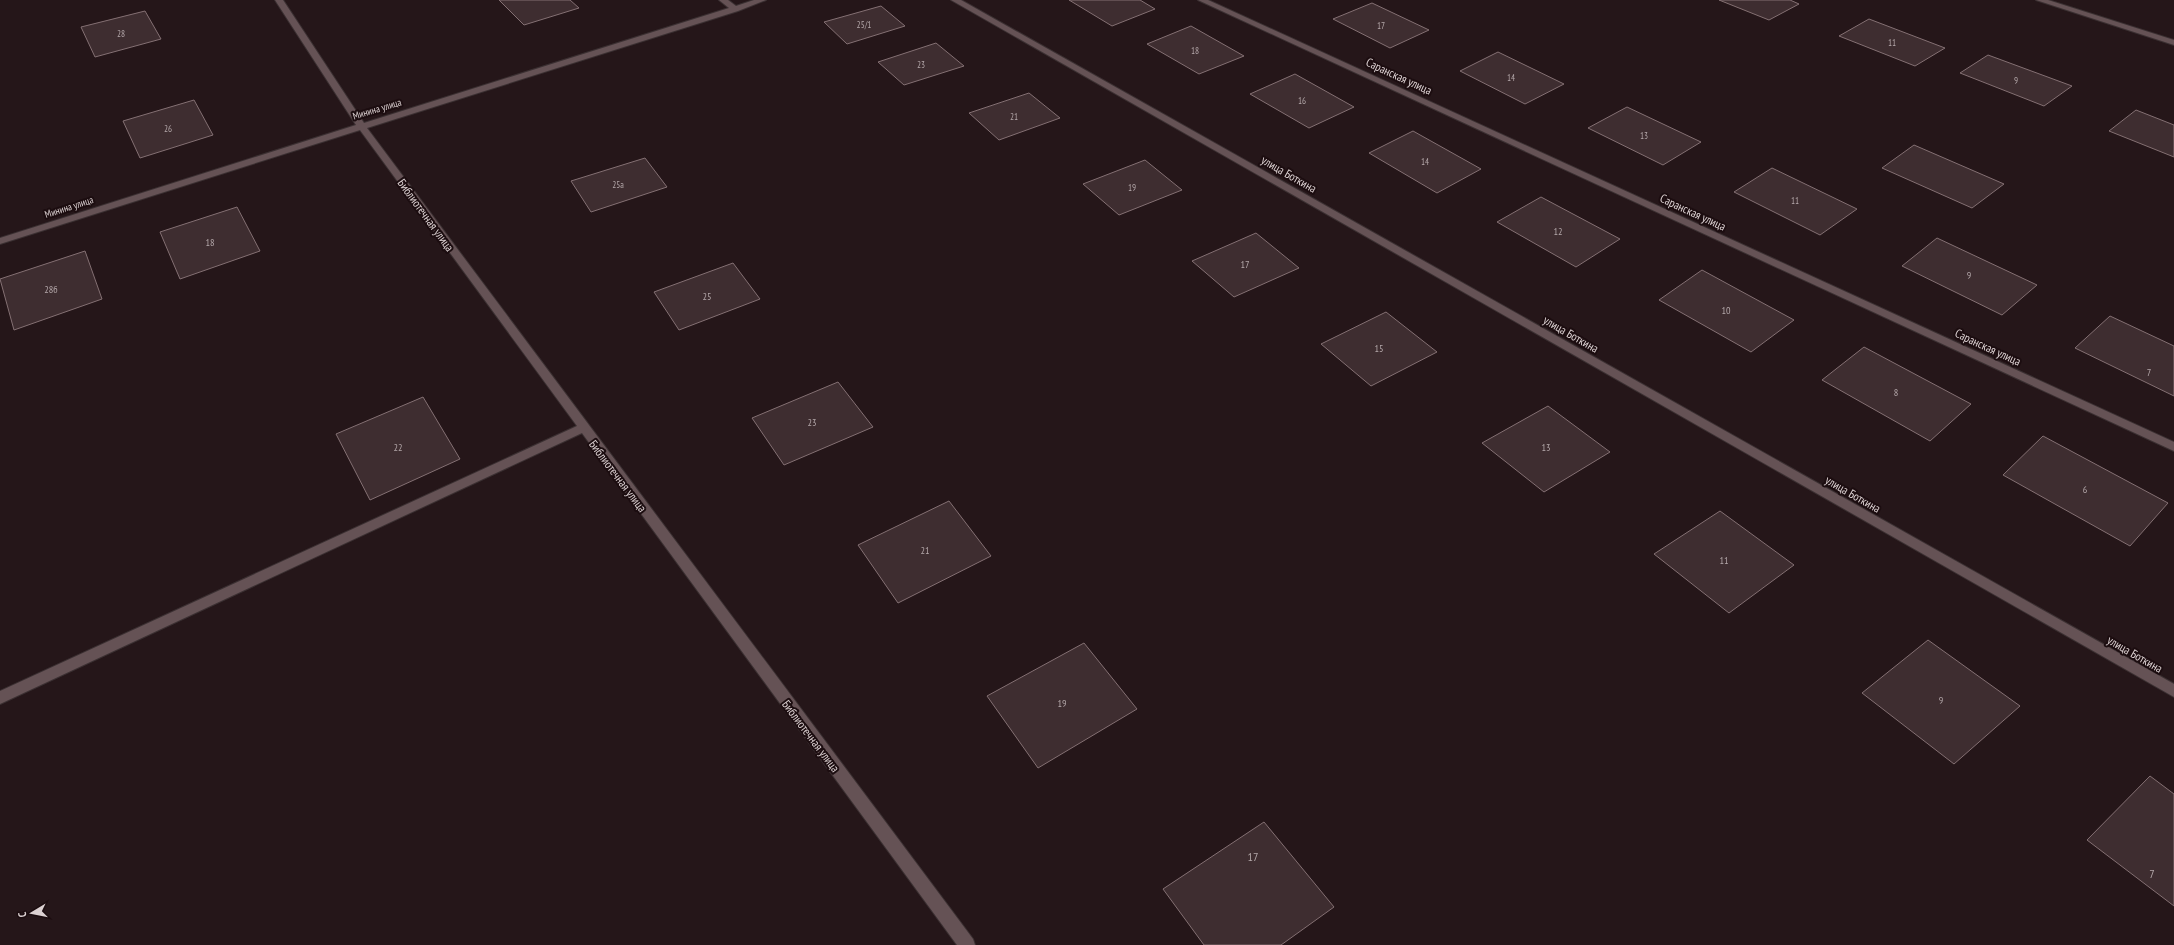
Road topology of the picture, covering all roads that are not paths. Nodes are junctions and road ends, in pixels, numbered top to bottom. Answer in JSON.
{"nodes":[{"id":1,"x":279,"y":0,"type":"edge"},
{"id":2,"x":722,"y":0,"type":"edge"},
{"id":3,"x":762,"y":0,"type":"edge"},
{"id":4,"x":956,"y":0,"type":"edge"},
{"id":5,"x":1202,"y":0,"type":"edge"},
{"id":6,"x":2040,"y":0,"type":"edge"},
{"id":7,"x":735,"y":9,"type":"junction"},
{"id":8,"x":2174,"y":43,"type":"edge"},
{"id":9,"x":361,"y":126,"type":"junction"},
{"id":10,"x":0,"y":241,"type":"edge"},
{"id":11,"x":583,"y":428,"type":"junction"},
{"id":12,"x":2174,"y":447,"type":"edge"},
{"id":13,"x":2174,"y":691,"type":"edge"},
{"id":14,"x":0,"y":698,"type":"edge"},
{"id":15,"x":967,"y":945,"type":"edge"}],
"edges":[{"from":1,"to":9,"type":"street","name":"Библиотечная улица"},
{"from":2,"to":7,"type":"street"},
{"from":3,"to":7,"type":"street","name":"Минина улица"},
{"from":4,"to":13,"type":"street","name":"улица Боткина"},
{"from":5,"to":12,"type":"street","name":"Саранская улица"},
{"from":6,"to":8,"type":"street"},
{"from":7,"to":9,"type":"street","name":"Минина улица"},
{"from":9,"to":10,"type":"street","name":"Минина улица"},
{"from":9,"to":11,"type":"street","name":"Библиотечная улица"},
{"from":11,"to":14,"type":"street"},
{"from":11,"to":15,"type":"street","name":"Библиотечная улица"}]}
